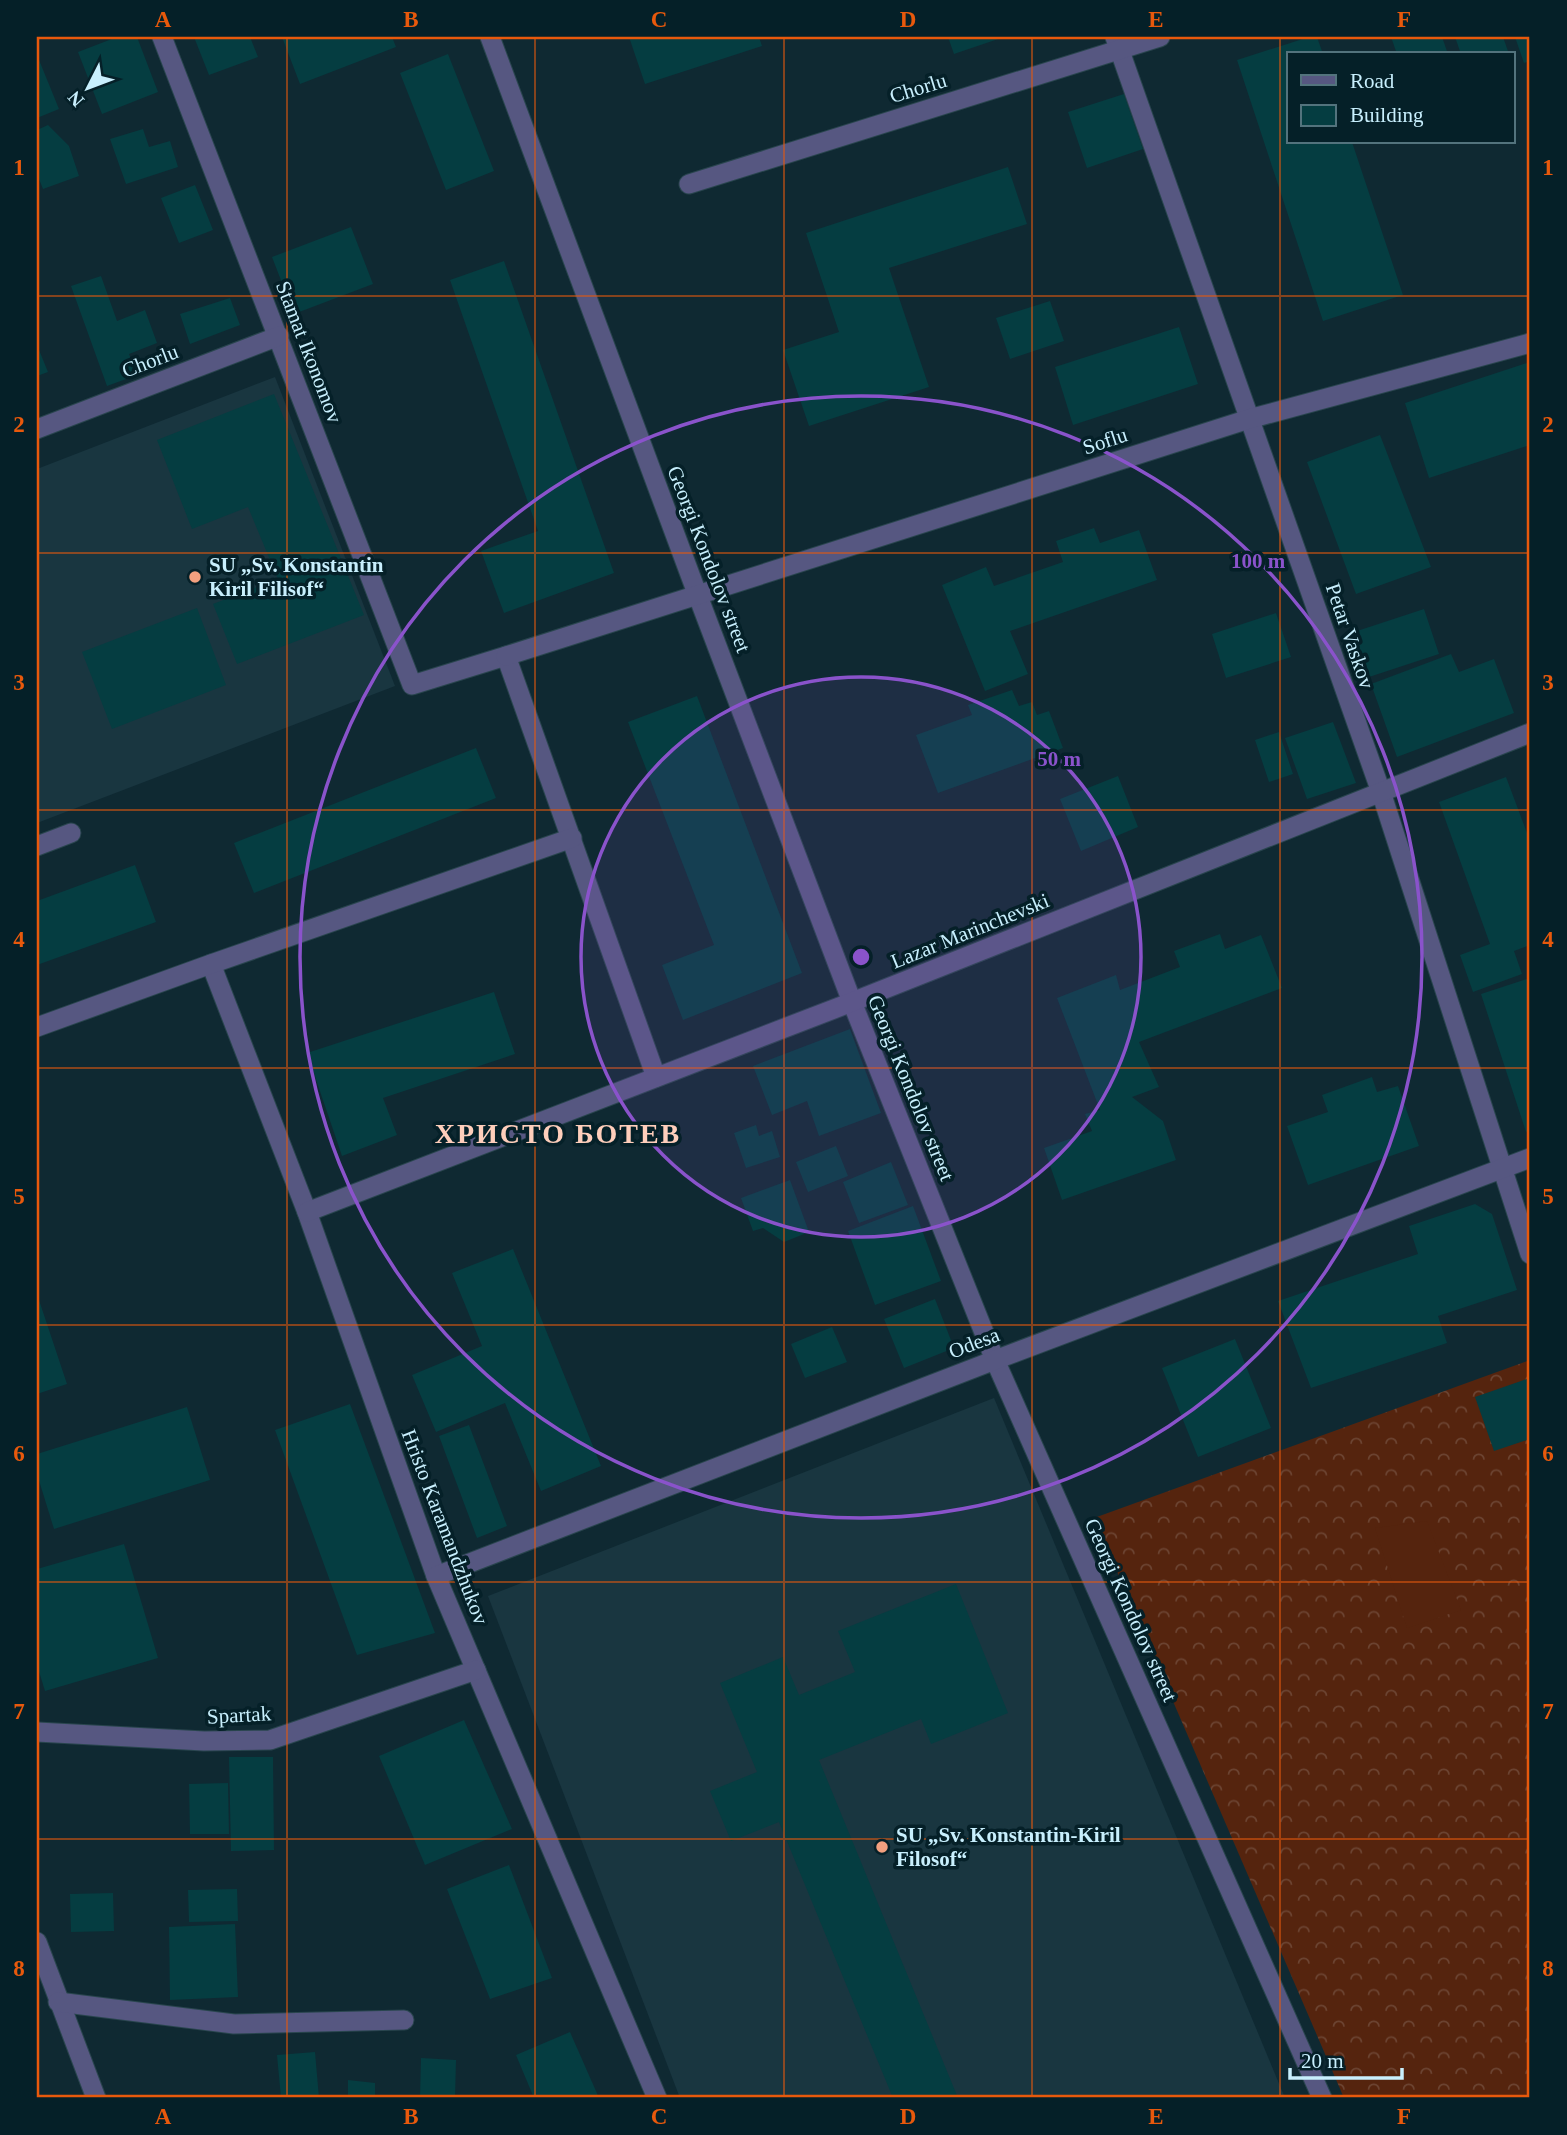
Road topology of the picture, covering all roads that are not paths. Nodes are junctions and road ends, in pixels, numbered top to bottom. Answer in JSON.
{"nodes":[{"id":1,"x":162,"y":37,"type":"edge"},
{"id":2,"x":490,"y":37,"type":"edge"},
{"id":3,"x":1160,"y":37,"type":"edge"},
{"id":4,"x":1117,"y":43,"type":"edge"},
{"id":5,"x":689,"y":184,"type":"dead end"},
{"id":6,"x":279,"y":336,"type":"junction"},
{"id":7,"x":1530,"y":343,"type":"edge"},
{"id":8,"x":1249,"y":419,"type":"junction"},
{"id":9,"x":37,"y":429,"type":"edge"},
{"id":10,"x":698,"y":596,"type":"junction"},
{"id":11,"x":506,"y":656,"type":"junction"},
{"id":12,"x":412,"y":684,"type":"joint"},
{"id":13,"x":1530,"y":733,"type":"edge"},
{"id":14,"x":1381,"y":792,"type":"junction"},
{"id":15,"x":71,"y":833,"type":"dead end"},
{"id":16,"x":572,"y":838,"type":"junction"},
{"id":17,"x":37,"y":846,"type":"edge"},
{"id":18,"x":211,"y":964,"type":"junction"},
{"id":19,"x":852,"y":1002,"type":"junction"},
{"id":20,"x":37,"y":1027,"type":"edge"},
{"id":21,"x":656,"y":1077,"type":"junction"},
{"id":22,"x":1530,"y":1158,"type":"edge"},
{"id":23,"x":1504,"y":1167,"type":"junction"},
{"id":24,"x":307,"y":1212,"type":"junction"},
{"id":25,"x":1530,"y":1254,"type":"edge"},
{"id":26,"x":995,"y":1360,"type":"junction"},
{"id":27,"x":436,"y":1576,"type":"junction"},
{"id":28,"x":476,"y":1670,"type":"junction"},
{"id":29,"x":37,"y":1732,"type":"edge"},
{"id":30,"x":37,"y":1942,"type":"edge"},
{"id":31,"x":58,"y":2002,"type":"junction"},
{"id":32,"x":404,"y":2021,"type":"dead end"},
{"id":33,"x":96,"y":2098,"type":"edge"},
{"id":34,"x":656,"y":2098,"type":"edge"},
{"id":35,"x":1322,"y":2098,"type":"edge"}],
"edges":[{"from":1,"to":6,"type":"street","name":"Stamat Ikonomov"},
{"from":2,"to":10,"type":"street","name":"Georgi Kondolov street"},
{"from":3,"to":4,"type":"street","name":"Chorlu"},
{"from":4,"to":5,"type":"street","name":"Chorlu"},
{"from":4,"to":8,"type":"street","name":"Petar Vaskov"},
{"from":6,"to":9,"type":"street","name":"Chorlu"},
{"from":6,"to":12,"type":"street","name":"Stamat Ikonomov"},
{"from":7,"to":8,"type":"street","name":"Soflu"},
{"from":8,"to":10,"type":"street","name":"Soflu"},
{"from":8,"to":14,"type":"street","name":"Petar Vaskov"},
{"from":10,"to":11,"type":"street","name":"Soflu"},
{"from":10,"to":19,"type":"street","name":"Georgi Kondolov street"},
{"from":11,"to":12,"type":"street","name":"Soflu"},
{"from":11,"to":16,"type":"street"},
{"from":13,"to":14,"type":"street","name":"Lazar Marinchevski"},
{"from":14,"to":19,"type":"street","name":"Lazar Marinchevski"},
{"from":14,"to":23,"type":"street","name":"Petar Vaskov"},
{"from":15,"to":17,"type":"street"},
{"from":16,"to":18,"type":"street"},
{"from":16,"to":21,"type":"street"},
{"from":18,"to":20,"type":"street"},
{"from":18,"to":24,"type":"street","name":"Hristo Karamandzhukov"},
{"from":19,"to":21,"type":"street","name":"Lazar Marinchevski"},
{"from":19,"to":26,"type":"street","name":"Georgi Kondolov street"},
{"from":21,"to":24,"type":"street","name":"Lazar Marinchevski"},
{"from":22,"to":23,"type":"street","name":"Odesa"},
{"from":23,"to":25,"type":"street","name":"Petar Vaskov"},
{"from":23,"to":26,"type":"street","name":"Odesa"},
{"from":24,"to":27,"type":"street","name":"Hristo Karamandzhukov"},
{"from":26,"to":27,"type":"street","name":"Odesa"},
{"from":26,"to":35,"type":"street","name":"Georgi Kondolov street"},
{"from":27,"to":28,"type":"street","name":"Hristo Karamandzhukov"},
{"from":28,"to":29,"type":"street","name":"Spartak"},
{"from":28,"to":34,"type":"street","name":"Hristo Karamandzhukov"},
{"from":30,"to":31,"type":"street"},
{"from":31,"to":32,"type":"street"},
{"from":31,"to":33,"type":"street"}]}
